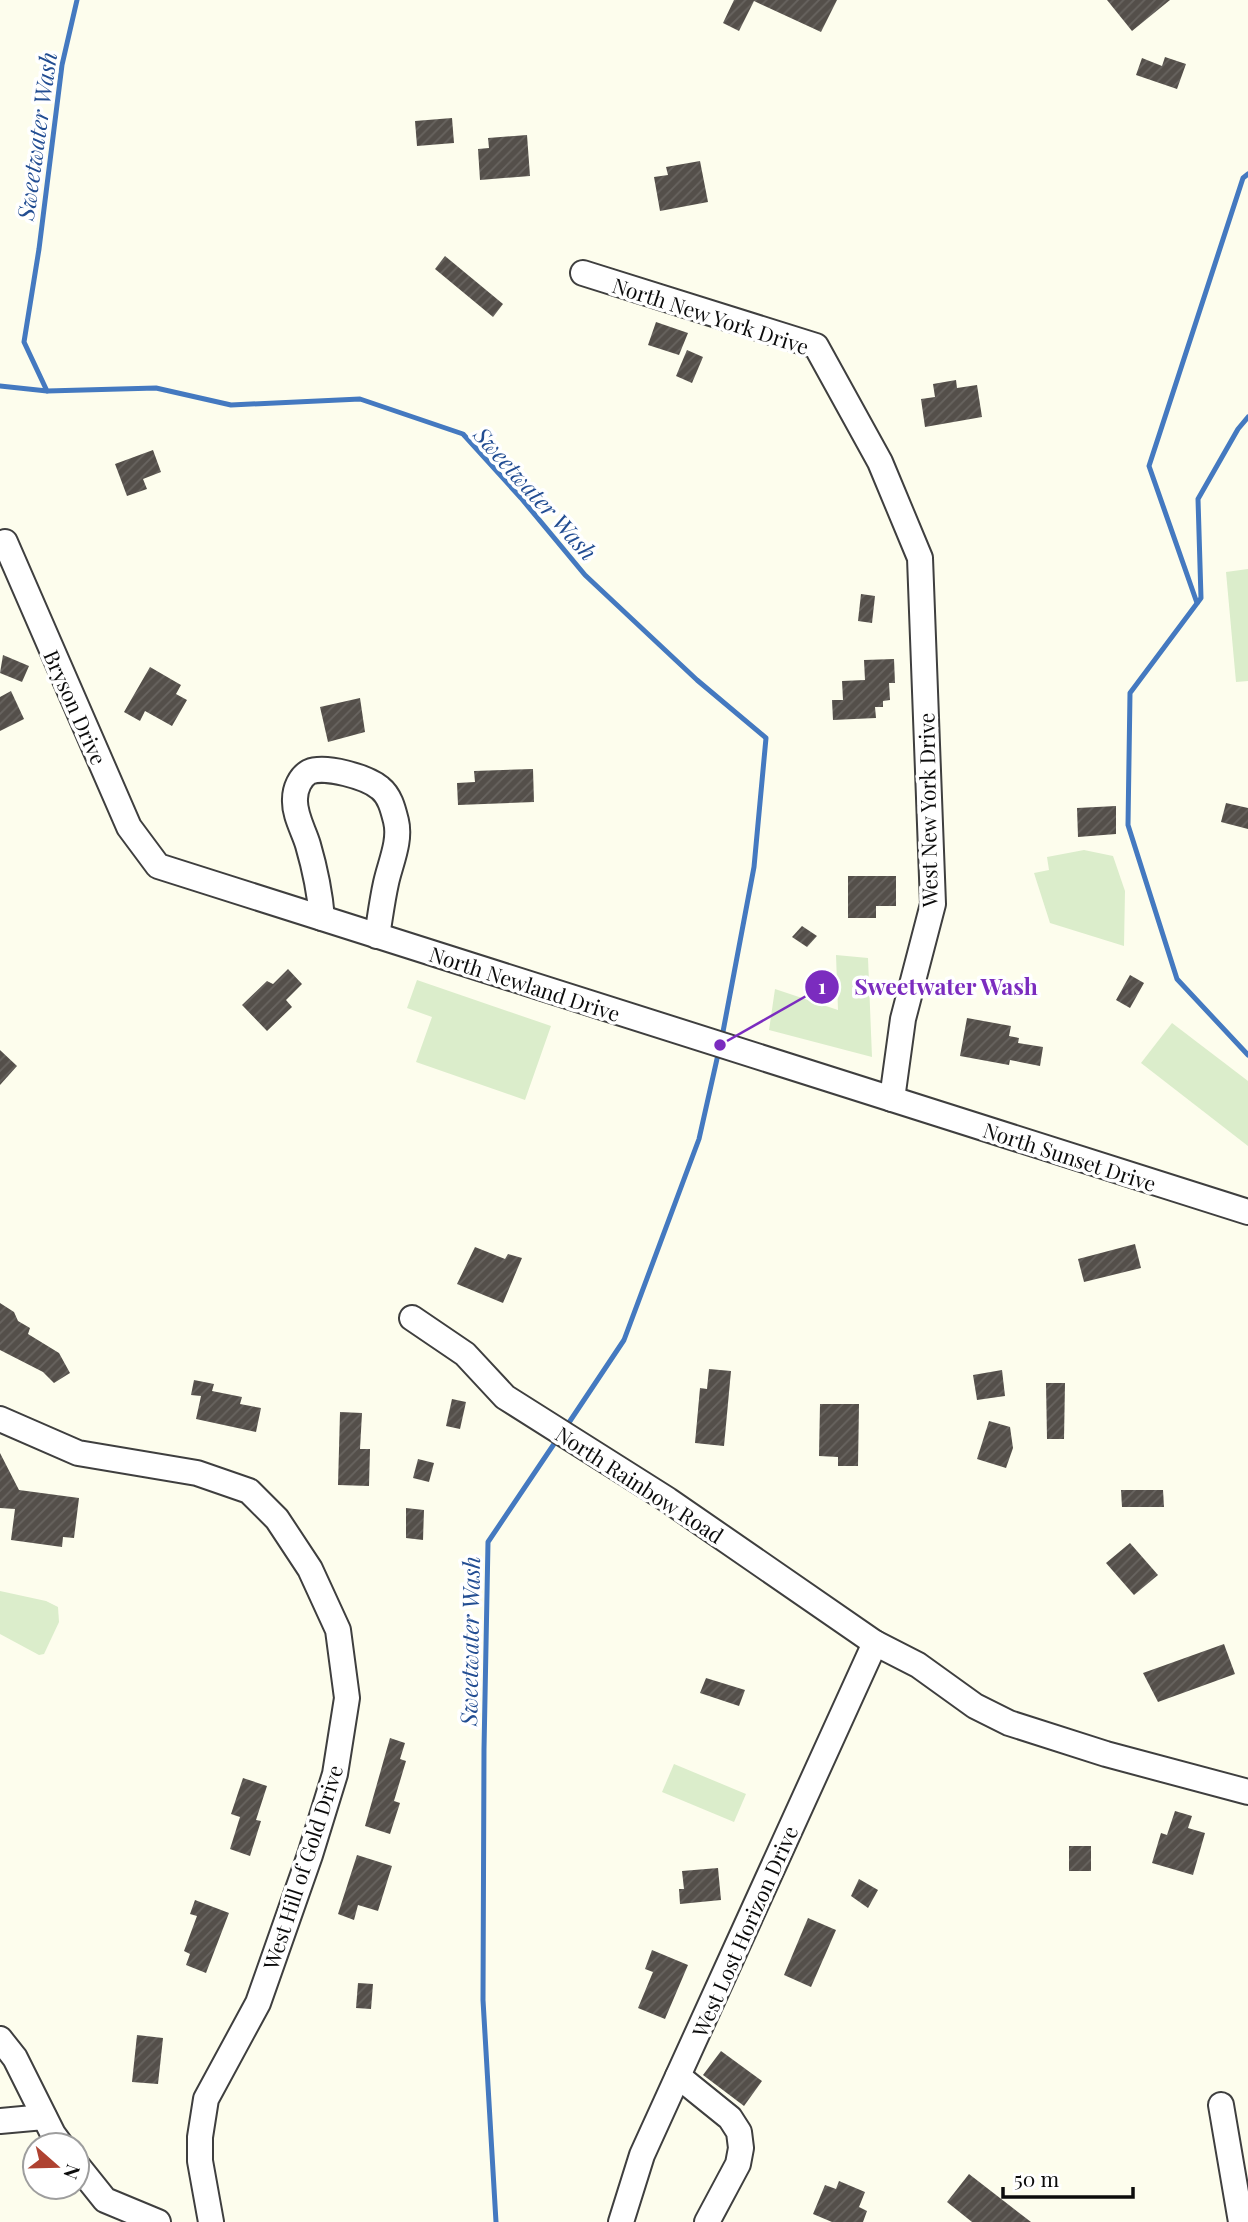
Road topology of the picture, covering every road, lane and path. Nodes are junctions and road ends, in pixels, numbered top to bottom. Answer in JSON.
{"nodes":[{"id":1,"x":583,"y":273,"type":"dead end"},
{"id":2,"x":5,"y":542,"type":"dead end"},
{"id":3,"x":920,"y":558,"type":"joint"},
{"id":4,"x":158,"y":866,"type":"joint"},
{"id":5,"x":322,"y":918,"type":"junction"},
{"id":6,"x":377,"y":936,"type":"junction"},
{"id":7,"x":892,"y":1099,"type":"junction"},
{"id":8,"x":1248,"y":1212,"type":"edge"},
{"id":9,"x":412,"y":1318,"type":"dead end"},
{"id":10,"x":0,"y":1419,"type":"edge"},
{"id":11,"x":875,"y":1643,"type":"junction"},
{"id":12,"x":1248,"y":1792,"type":"edge"},
{"id":13,"x":0,"y":2039,"type":"edge"},
{"id":14,"x":678,"y":2076,"type":"junction"},
{"id":15,"x":1221,"y":2105,"type":"dead end"},
{"id":16,"x":44,"y":2117,"type":"junction"},
{"id":17,"x":0,"y":2121,"type":"edge"},
{"id":18,"x":52,"y":2131,"type":"edge"},
{"id":19,"x":91,"y":2182,"type":"edge"},
{"id":20,"x":158,"y":2222,"type":"edge"},
{"id":21,"x":211,"y":2222,"type":"edge"},
{"id":22,"x":621,"y":2222,"type":"edge"},
{"id":23,"x":707,"y":2222,"type":"edge"},
{"id":24,"x":1241,"y":2222,"type":"edge"}],
"edges":[{"from":1,"to":3,"type":"street","name":"North New York Drive"},
{"from":2,"to":4,"type":"street","name":"Bryson Drive"},
{"from":3,"to":7,"type":"street","name":"West New York Drive"},
{"from":4,"to":5,"type":"street","name":"North Newland Drive"},
{"from":5,"to":6,"type":"street","name":"North Newland Drive"},
{"from":5,"to":6,"type":"street"},
{"from":6,"to":7,"type":"street","name":"North Newland Drive"},
{"from":7,"to":8,"type":"street","name":"North Sunset Drive"},
{"from":9,"to":11,"type":"street","name":"North Rainbow Road"},
{"from":10,"to":21,"type":"street","name":"West Hill of Gold Drive"},
{"from":11,"to":12,"type":"street","name":"North Rainbow Road"},
{"from":11,"to":14,"type":"street","name":"West Lost Horizon Drive"},
{"from":13,"to":16,"type":"street"},
{"from":14,"to":22,"type":"street","name":"West Lost Horizon Drive"},
{"from":14,"to":23,"type":"street"},
{"from":15,"to":24,"type":"street"},
{"from":16,"to":17,"type":"street"},
{"from":16,"to":18,"type":"street"},
{"from":19,"to":20,"type":"street"}]}
